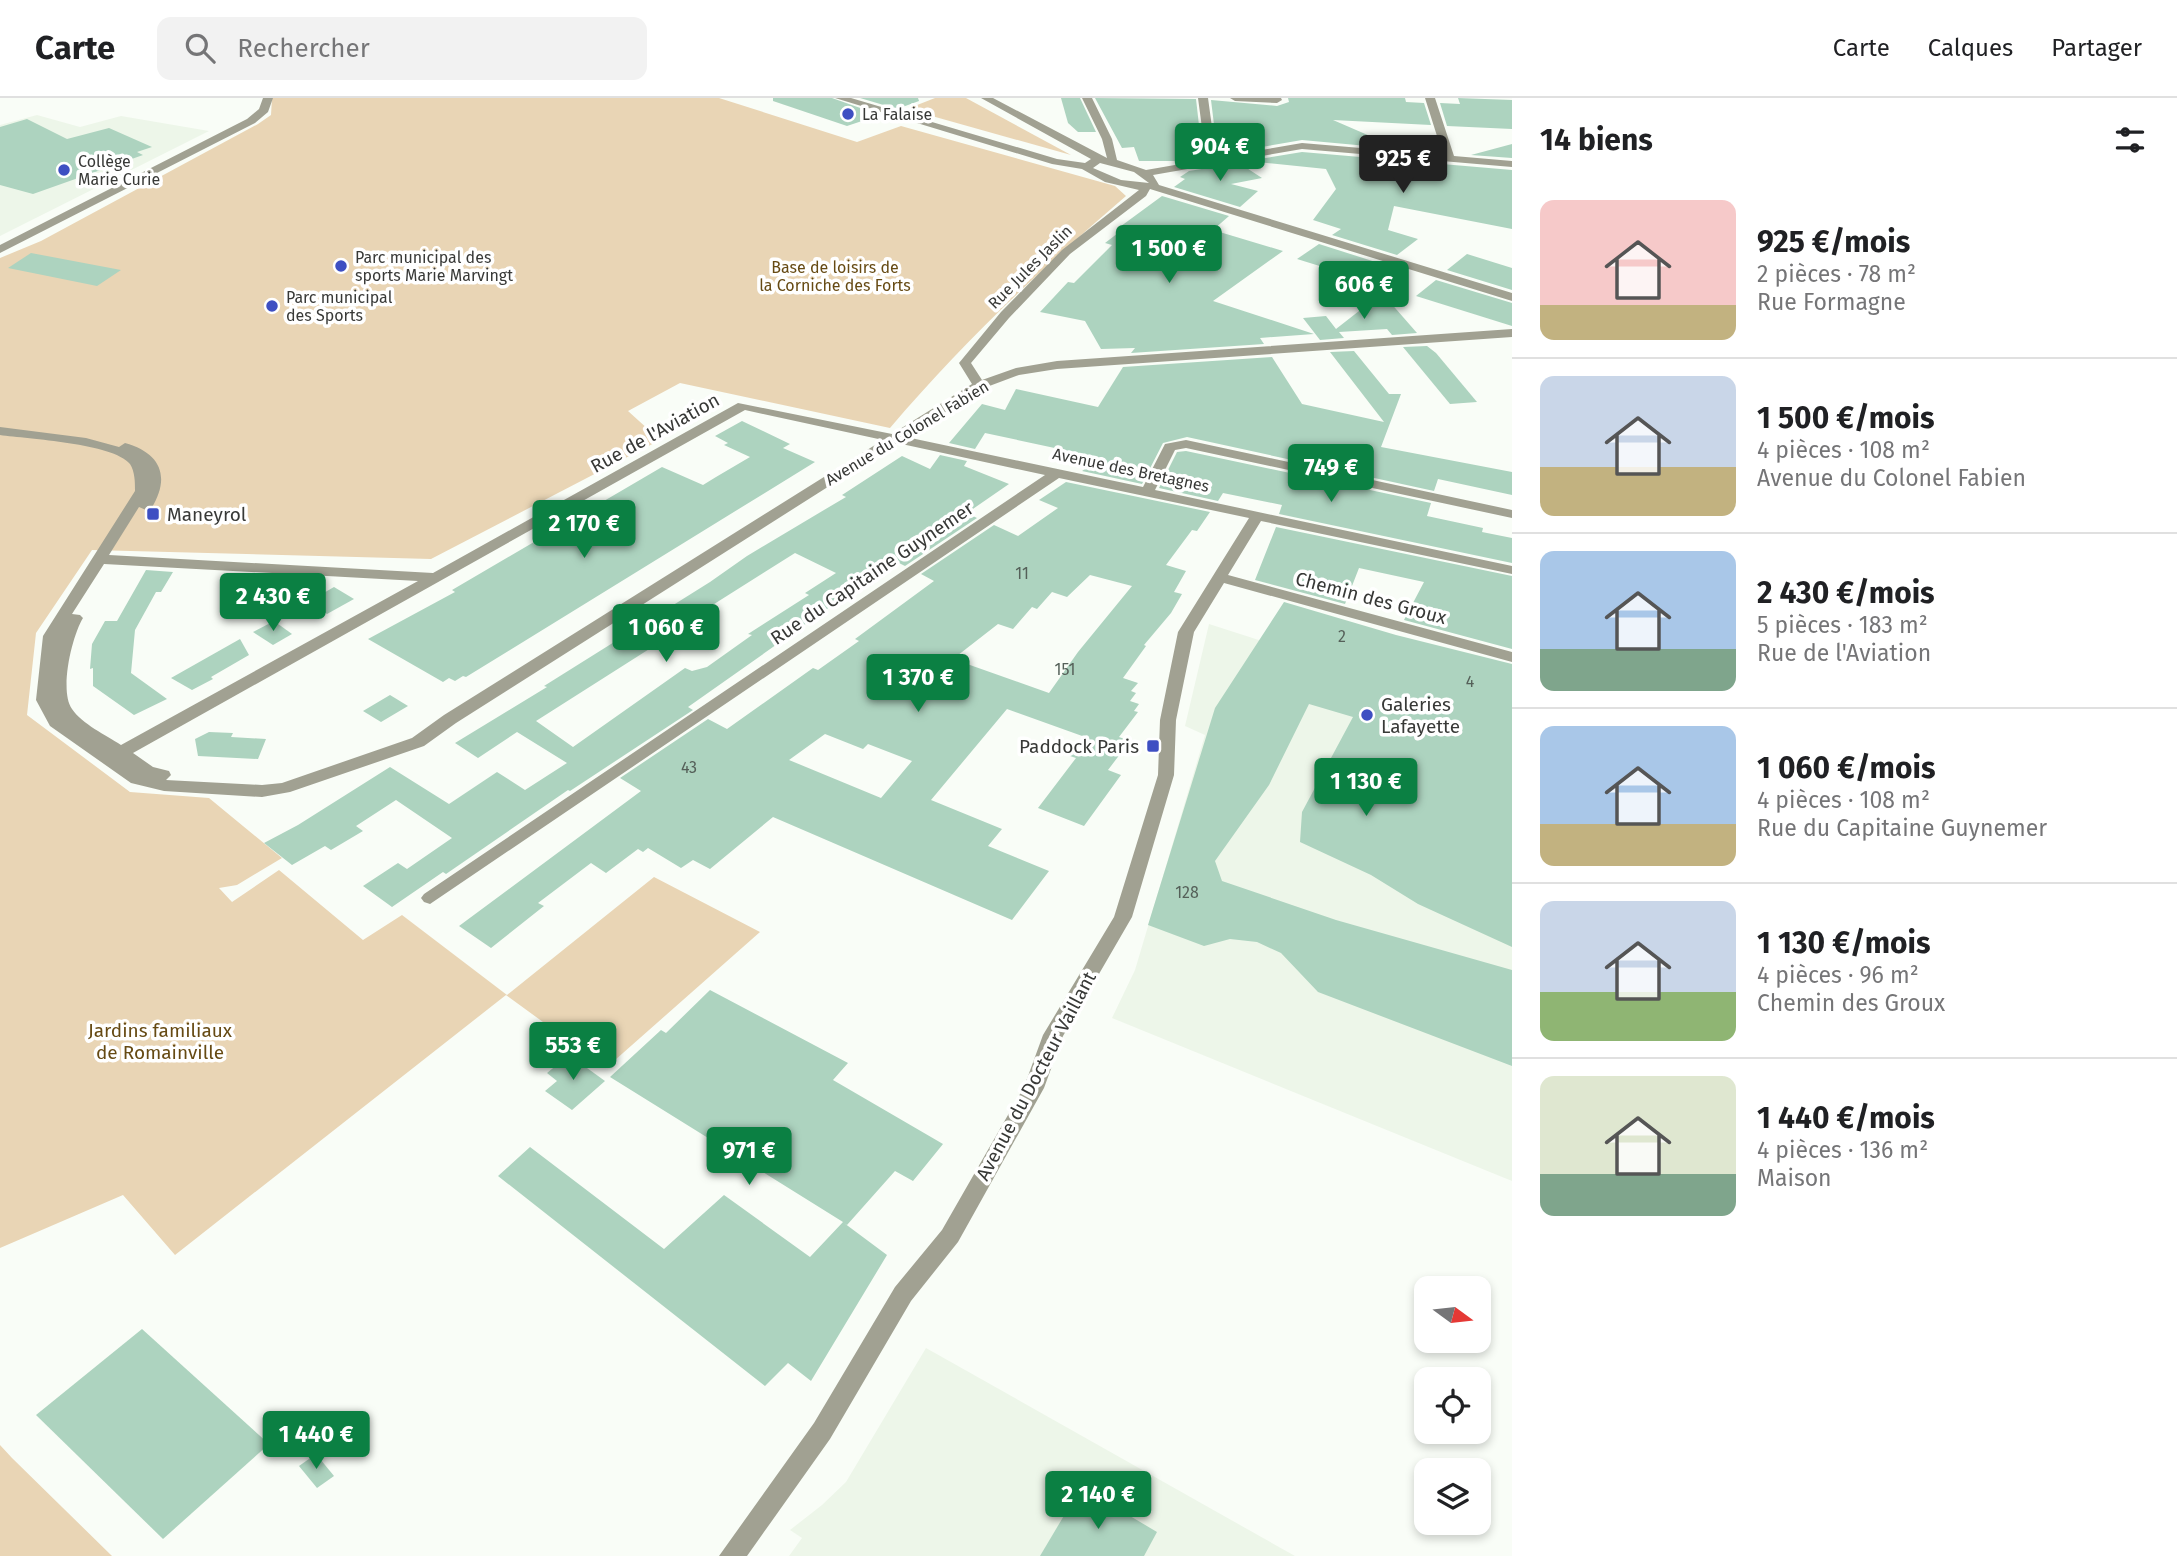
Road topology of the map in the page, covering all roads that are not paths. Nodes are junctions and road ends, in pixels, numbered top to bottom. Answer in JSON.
{"nodes":[{"id":1,"x":268,"y":98,"type":"edge"},
{"id":2,"x":840,"y":98,"type":"edge"},
{"id":3,"x":885,"y":98,"type":"edge"},
{"id":4,"x":1010,"y":98,"type":"edge"},
{"id":5,"x":1087,"y":98,"type":"edge"},
{"id":6,"x":1203,"y":98,"type":"edge"},
{"id":7,"x":1235,"y":98,"type":"edge"},
{"id":8,"x":1430,"y":98,"type":"edge"},
{"id":9,"x":990,"y":100,"type":"edge"},
{"id":10,"x":1277,"y":100,"type":"dead end"},
{"id":11,"x":874,"y":108,"type":"junction"},
{"id":12,"x":1230,"y":158,"type":"junction"},
{"id":13,"x":1449,"y":158,"type":"junction"},
{"id":14,"x":1106,"y":161,"type":"junction"},
{"id":15,"x":1512,"y":164,"type":"edge"},
{"id":16,"x":1087,"y":166,"type":"junction"},
{"id":17,"x":1145,"y":173,"type":"junction"},
{"id":18,"x":1149,"y":187,"type":"junction"},
{"id":19,"x":0,"y":250,"type":"edge"},
{"id":20,"x":1512,"y":297,"type":"edge"},
{"id":21,"x":1512,"y":333,"type":"edge"},
{"id":22,"x":979,"y":385,"type":"junction"},
{"id":23,"x":743,"y":406,"type":"joint"},
{"id":24,"x":0,"y":425,"type":"edge"},
{"id":25,"x":0,"y":431,"type":"edge"},
{"id":26,"x":894,"y":437,"type":"junction"},
{"id":27,"x":1058,"y":472,"type":"junction"},
{"id":28,"x":1147,"y":492,"type":"junction"},
{"id":29,"x":1512,"y":514,"type":"edge"},
{"id":30,"x":1257,"y":516,"type":"junction"},
{"id":31,"x":106,"y":559,"type":"junction"},
{"id":32,"x":1512,"y":570,"type":"edge"},
{"id":33,"x":433,"y":577,"type":"junction"},
{"id":34,"x":1220,"y":577,"type":"junction"},
{"id":35,"x":1512,"y":657,"type":"edge"},
{"id":36,"x":115,"y":756,"type":"junction"},
{"id":37,"x":430,"y":898,"type":"dead end"},
{"id":38,"x":732,"y":1556,"type":"edge"}],
"edges":[{"from":1,"to":19,"type":"street"},
{"from":2,"to":11,"type":"street"},
{"from":3,"to":11,"type":"street"},
{"from":4,"to":9,"type":"street"},
{"from":5,"to":14,"type":"street"},
{"from":6,"to":12,"type":"street"},
{"from":7,"to":10,"type":"street"},
{"from":8,"to":13,"type":"street"},
{"from":9,"to":14,"type":"street"},
{"from":11,"to":16,"type":"street"},
{"from":12,"to":13,"type":"street"},
{"from":12,"to":17,"type":"street"},
{"from":13,"to":15,"type":"street"},
{"from":14,"to":16,"type":"street"},
{"from":14,"to":17,"type":"street"},
{"from":16,"to":18,"type":"street"},
{"from":17,"to":18,"type":"street"},
{"from":18,"to":20,"type":"street"},
{"from":18,"to":22,"type":"street","name":"Rue Jules Jaslin"},
{"from":21,"to":22,"type":"street","name":"Avenue du Colonel Fabien"},
{"from":22,"to":26,"type":"street","name":"Avenue du Colonel Fabien"},
{"from":23,"to":26,"type":"street","name":"Avenue des Bretagnes"},
{"from":23,"to":33,"type":"street","name":"Rue de l'Aviation"},
{"from":24,"to":31,"type":"street","name":"Avenue du Colonel Fabien"},
{"from":25,"to":31,"type":"street","name":"Avenue du Colonel Fabien"},
{"from":26,"to":27,"type":"street","name":"Avenue des Bretagnes"},
{"from":26,"to":36,"type":"street","name":"Avenue du Colonel Fabien"},
{"from":27,"to":28,"type":"street","name":"Avenue des Bretagnes"},
{"from":27,"to":37,"type":"street","name":"Rue du Capitaine Guynemer"},
{"from":28,"to":29,"type":"street"},
{"from":28,"to":30,"type":"street","name":"Avenue des Bretagnes"},
{"from":30,"to":32,"type":"street","name":"Avenue des Bretagnes"},
{"from":30,"to":34,"type":"street","name":"Avenue du Docteur Vaillant"},
{"from":31,"to":33,"type":"street"},
{"from":31,"to":36,"type":"street","name":"Avenue du Colonel Fabien"},
{"from":33,"to":36,"type":"street","name":"Rue de l'Aviation"},
{"from":34,"to":35,"type":"street","name":"Chemin des Groux"},
{"from":34,"to":38,"type":"street","name":"Avenue du Docteur Vaillant"}]}
